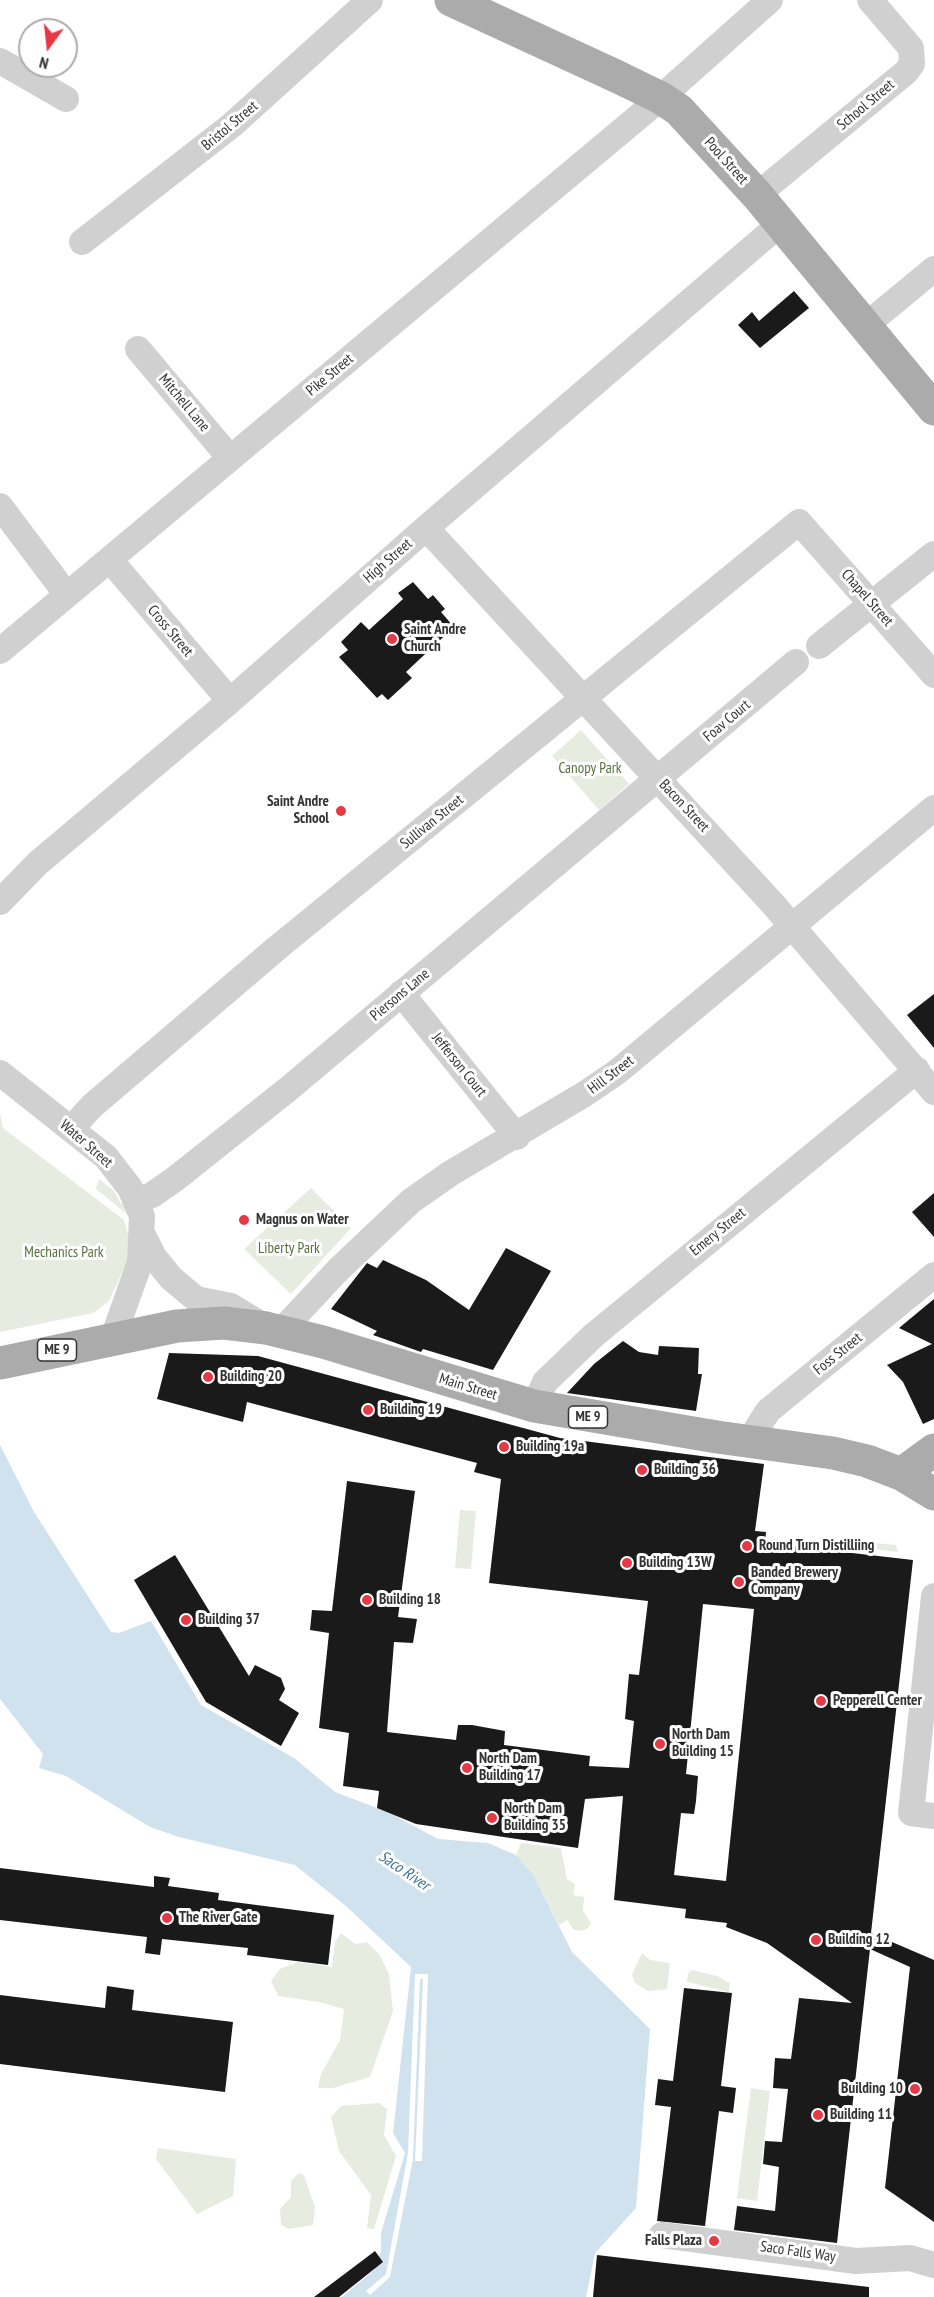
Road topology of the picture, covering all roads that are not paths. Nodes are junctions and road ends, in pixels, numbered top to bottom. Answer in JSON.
{"nodes":[{"id":1,"x":370,"y":0,"type":"edge"},
{"id":2,"x":451,"y":0,"type":"edge"},
{"id":3,"x":770,"y":0,"type":"edge"},
{"id":4,"x":870,"y":0,"type":"edge"},
{"id":5,"x":0,"y":61,"type":"edge"},
{"id":6,"x":661,"y":98,"type":"junction"},
{"id":7,"x":66,"y":99,"type":"dead end"},
{"id":8,"x":757,"y":195,"type":"junction"},
{"id":9,"x":780,"y":224,"type":"junction"},
{"id":10,"x":82,"y":242,"type":"dead end"},
{"id":11,"x":934,"y":269,"type":"edge"},
{"id":12,"x":865,"y":326,"type":"junction"},
{"id":13,"x":138,"y":349,"type":"dead end"},
{"id":14,"x":934,"y":409,"type":"edge"},
{"id":15,"x":230,"y":458,"type":"junction"},
{"id":16,"x":0,"y":506,"type":"edge"},
{"id":17,"x":799,"y":522,"type":"joint"},
{"id":18,"x":426,"y":528,"type":"junction"},
{"id":19,"x":934,"y":554,"type":"edge"},
{"id":20,"x":110,"y":560,"type":"junction"},
{"id":21,"x":68,"y":595,"type":"junction"},
{"id":22,"x":872,"y":603,"type":"junction"},
{"id":23,"x":819,"y":646,"type":"dead end"},
{"id":24,"x":0,"y":651,"type":"edge"},
{"id":25,"x":795,"y":662,"type":"dead end"},
{"id":26,"x":934,"y":675,"type":"edge"},
{"id":27,"x":585,"y":698,"type":"junction"},
{"id":28,"x":230,"y":701,"type":"junction"},
{"id":29,"x":658,"y":778,"type":"junction"},
{"id":30,"x":934,"y":808,"type":"edge"},
{"id":31,"x":0,"y":902,"type":"edge"},
{"id":32,"x":792,"y":926,"type":"junction"},
{"id":33,"x":401,"y":993,"type":"junction"},
{"id":34,"x":916,"y":1070,"type":"junction"},
{"id":35,"x":0,"y":1073,"type":"edge"},
{"id":36,"x":934,"y":1092,"type":"edge"},
{"id":37,"x":71,"y":1129,"type":"junction"},
{"id":38,"x":517,"y":1137,"type":"junction"},
{"id":39,"x":135,"y":1201,"type":"junction"},
{"id":40,"x":143,"y":1235,"type":"junction"},
{"id":41,"x":934,"y":1275,"type":"edge"},
{"id":42,"x":274,"y":1329,"type":"junction"},
{"id":43,"x":113,"y":1338,"type":"junction"},
{"id":44,"x":0,"y":1363,"type":"edge"},
{"id":45,"x":534,"y":1406,"type":"junction"},
{"id":46,"x":754,"y":1441,"type":"junction"},
{"id":47,"x":934,"y":1450,"type":"edge"},
{"id":48,"x":901,"y":1474,"type":"junction"},
{"id":49,"x":934,"y":1494,"type":"edge"},
{"id":50,"x":934,"y":1596,"type":"edge"},
{"id":51,"x":922,"y":1815,"type":"edge"},
{"id":52,"x":662,"y":2235,"type":"dead end"},
{"id":53,"x":934,"y":2265,"type":"edge"}],
"edges":[{"from":1,"to":10,"type":"street","name":"Bristol Street"},
{"from":2,"to":6,"type":"main road","name":"Pool Street"},
{"from":3,"to":6,"type":"street","name":"Pike Street"},
{"from":4,"to":8,"type":"street","name":"School Street"},
{"from":5,"to":7,"type":"street"},
{"from":6,"to":8,"type":"main road","name":"Pool Street"},
{"from":6,"to":15,"type":"street","name":"Pike Street"},
{"from":8,"to":9,"type":"main road","name":"Pool Street"},
{"from":9,"to":12,"type":"main road","name":"Pool Street"},
{"from":9,"to":18,"type":"street","name":"High Street"},
{"from":11,"to":12,"type":"street"},
{"from":12,"to":14,"type":"main road","name":"Pool Street"},
{"from":13,"to":15,"type":"street","name":"Mitchell Lane"},
{"from":15,"to":20,"type":"street","name":"Pike Street"},
{"from":16,"to":21,"type":"street"},
{"from":17,"to":22,"type":"street","name":"Chapel Street"},
{"from":17,"to":27,"type":"street","name":"Sullivan Street"},
{"from":18,"to":27,"type":"street","name":"Bacon Street"},
{"from":18,"to":28,"type":"street","name":"High Street"},
{"from":19,"to":22,"type":"street"},
{"from":20,"to":21,"type":"street","name":"Pike Street"},
{"from":20,"to":28,"type":"street","name":"Cross Street"},
{"from":21,"to":24,"type":"street","name":"Pike Street"},
{"from":22,"to":23,"type":"street"},
{"from":22,"to":26,"type":"street","name":"Chapel Street"},
{"from":25,"to":29,"type":"street","name":"Foav Court"},
{"from":27,"to":29,"type":"street","name":"Bacon Street"},
{"from":27,"to":37,"type":"street","name":"Sullivan Street"},
{"from":28,"to":31,"type":"street","name":"High Street"},
{"from":29,"to":32,"type":"street","name":"Bacon Street"},
{"from":29,"to":33,"type":"street","name":"Piersons Lane"},
{"from":30,"to":32,"type":"street","name":"Hill Street"},
{"from":32,"to":34,"type":"street","name":"Bacon Street"},
{"from":32,"to":38,"type":"street","name":"Hill Street"},
{"from":33,"to":38,"type":"street","name":"Jefferson Court"},
{"from":33,"to":39,"type":"street","name":"Piersons Lane"},
{"from":34,"to":36,"type":"street","name":"Bacon Street"},
{"from":34,"to":45,"type":"street","name":"Emery Street"},
{"from":35,"to":37,"type":"street","name":"Water Street"},
{"from":37,"to":39,"type":"street","name":"Water Street"},
{"from":38,"to":42,"type":"street","name":"Hill Street"},
{"from":39,"to":40,"type":"street","name":"Water Street"},
{"from":40,"to":42,"type":"street"},
{"from":40,"to":43,"type":"street"},
{"from":41,"to":46,"type":"street","name":"Foss Street"},
{"from":42,"to":43,"type":"main road","name":"Main Street","number":"ME 9"},
{"from":42,"to":45,"type":"main road","name":"Main Street","number":"ME 9"},
{"from":43,"to":44,"type":"main road","name":"Main Street","number":"ME 9"},
{"from":45,"to":46,"type":"main road","name":"Main Street","number":"ME 9"},
{"from":46,"to":48,"type":"main road","name":"Main Street","number":"ME 9"},
{"from":47,"to":48,"type":"main road"},
{"from":48,"to":49,"type":"main road","name":"Main Street"},
{"from":50,"to":51,"type":"street"},
{"from":52,"to":53,"type":"street","name":"Saco Falls Way"}]}
